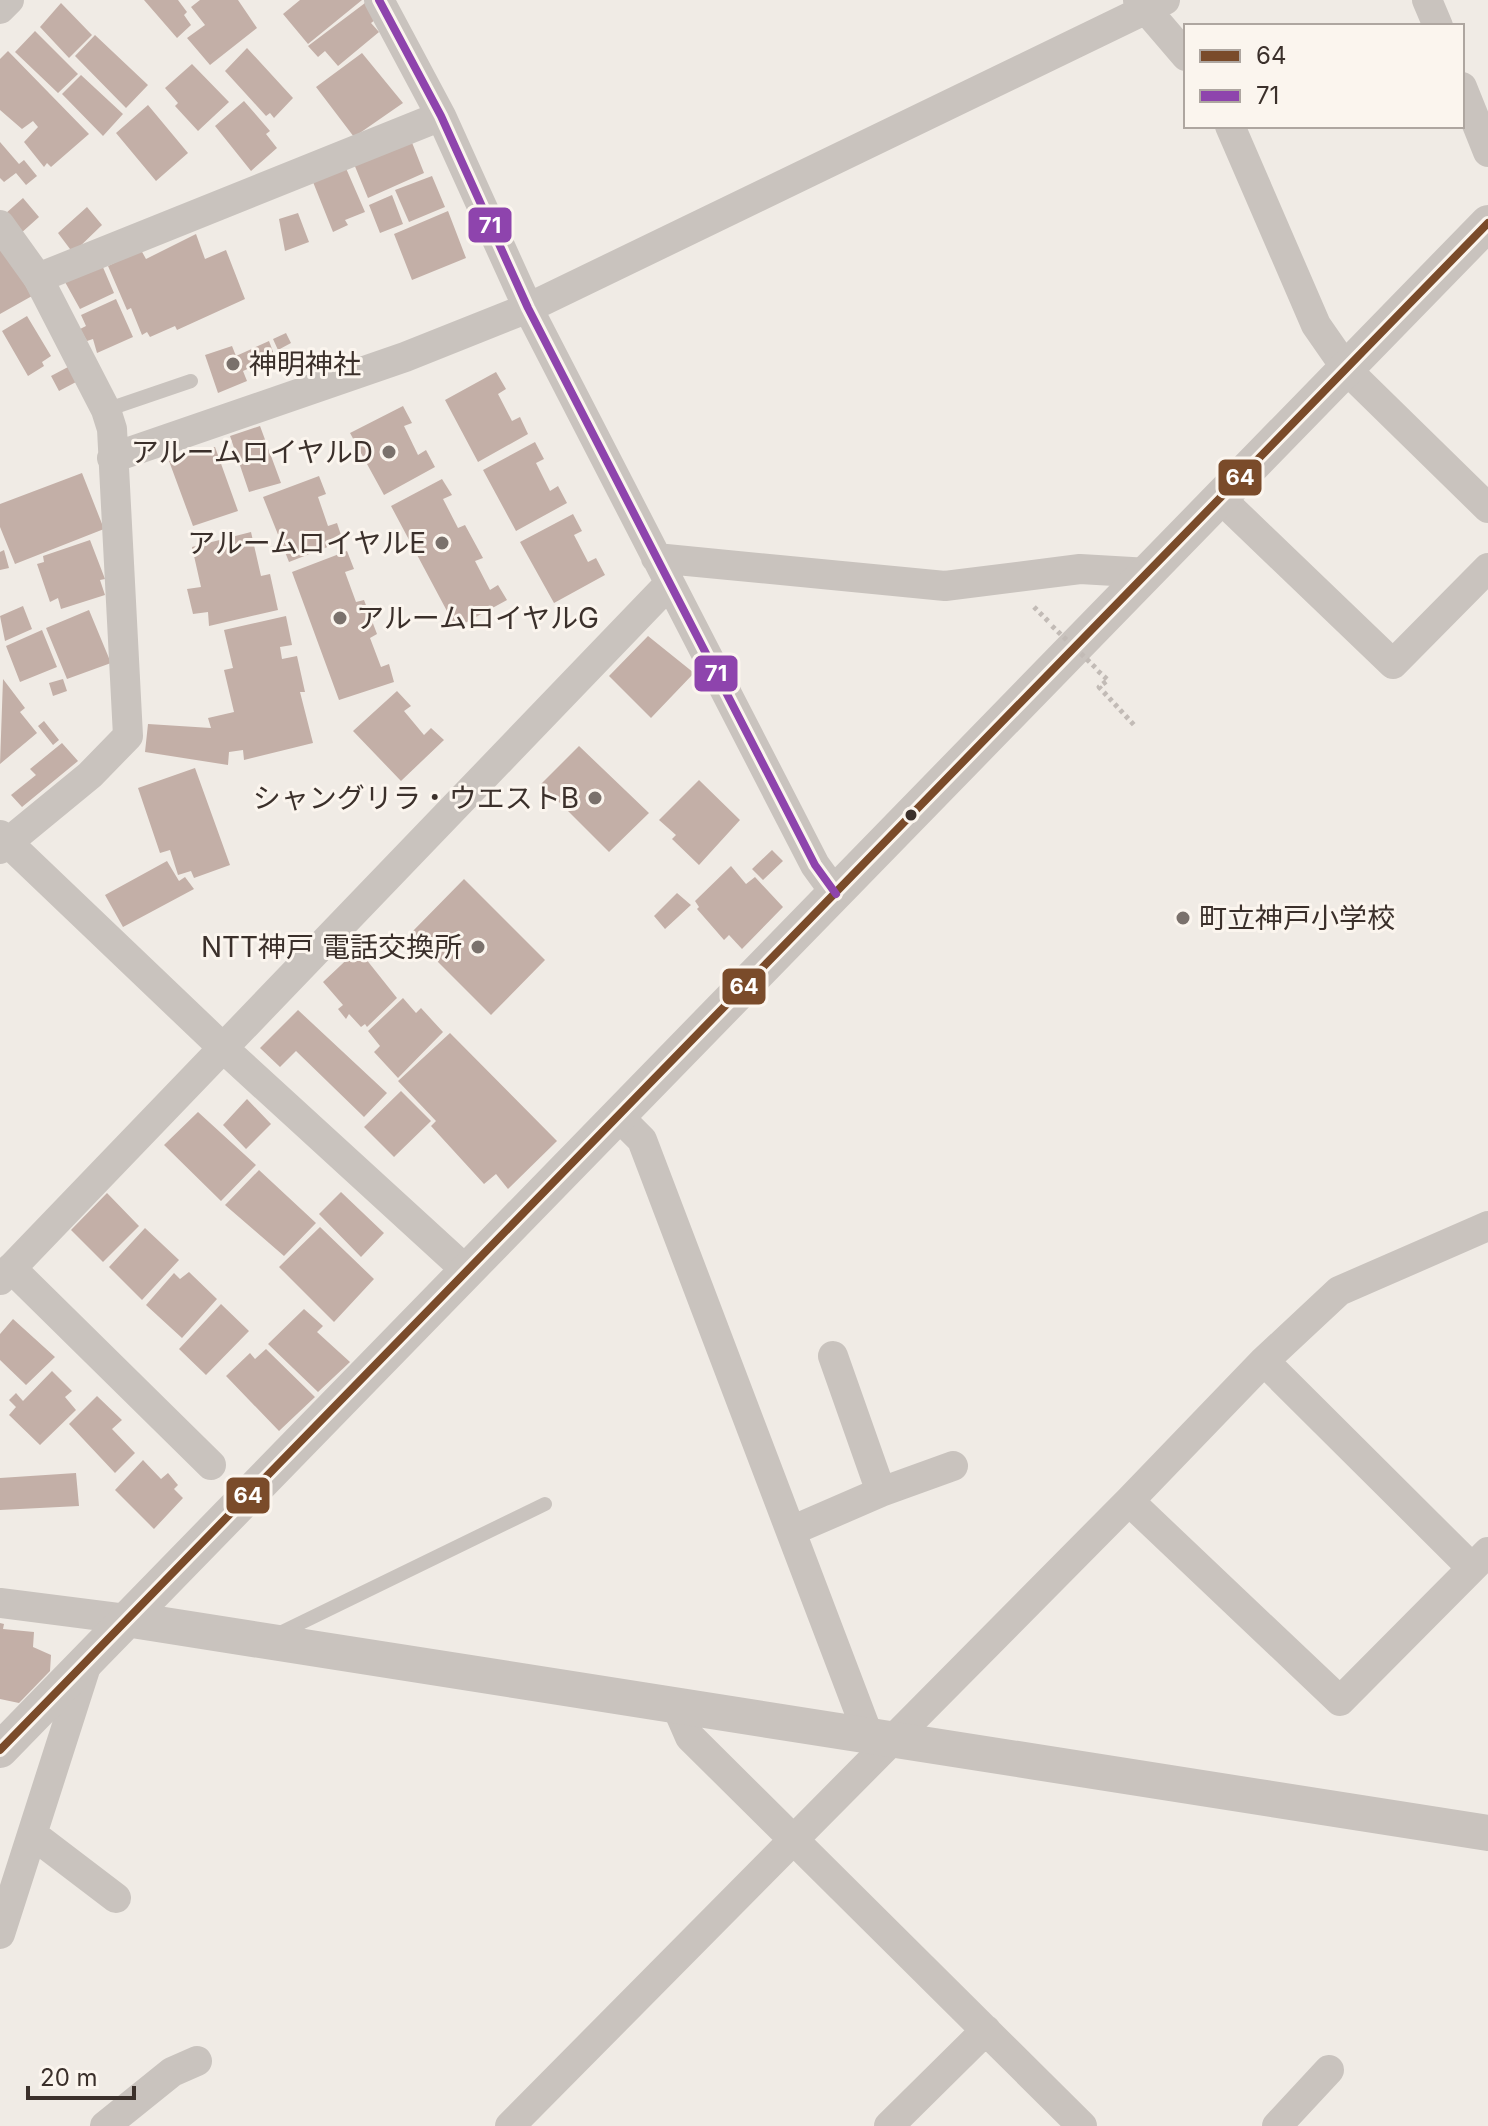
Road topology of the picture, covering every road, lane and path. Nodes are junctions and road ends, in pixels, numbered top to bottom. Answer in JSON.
{"nodes":[{"id":1,"x":9,"y":0,"type":"edge"},
{"id":2,"x":379,"y":0,"type":"edge"},
{"id":3,"x":1427,"y":0,"type":"edge"},
{"id":4,"x":1149,"y":3,"type":"edge"},
{"id":5,"x":0,"y":9,"type":"edge"},
{"id":6,"x":1437,"y":24,"type":"edge"},
{"id":7,"x":1184,"y":53,"type":"edge"},
{"id":8,"x":1464,"y":92,"type":"edge"},
{"id":9,"x":441,"y":116,"type":"junction"},
{"id":10,"x":1231,"y":128,"type":"edge"},
{"id":11,"x":1488,"y":152,"type":"edge"},
{"id":12,"x":1488,"y":223,"type":"edge"},
{"id":13,"x":0,"y":225,"type":"edge"},
{"id":14,"x":38,"y":278,"type":"junction"},
{"id":15,"x":528,"y":308,"type":"junction"},
{"id":16,"x":1348,"y":371,"type":"junction"},
{"id":17,"x":191,"y":381,"type":"dead end"},
{"id":18,"x":106,"y":410,"type":"junction"},
{"id":19,"x":112,"y":458,"type":"junction"},
{"id":20,"x":1221,"y":499,"type":"junction"},
{"id":21,"x":1488,"y":508,"type":"edge"},
{"id":22,"x":1488,"y":568,"type":"edge"},
{"id":23,"x":662,"y":571,"type":"junction"},
{"id":24,"x":1149,"y":573,"type":"junction"},
{"id":25,"x":1052,"y":626,"type":"dead end"},
{"id":26,"x":1135,"y":726,"type":"dead end"},
{"id":27,"x":3,"y":842,"type":"edge"},
{"id":28,"x":836,"y":894,"type":"junction"},
{"id":29,"x":222,"y":1047,"type":"junction"},
{"id":30,"x":619,"y":1117,"type":"junction"},
{"id":31,"x":1488,"y":1226,"type":"edge"},
{"id":32,"x":468,"y":1272,"type":"junction"},
{"id":33,"x":6,"y":1274,"type":"edge"},
{"id":34,"x":833,"y":1356,"type":"dead end"},
{"id":35,"x":1264,"y":1361,"type":"junction"},
{"id":36,"x":211,"y":1465,"type":"dead end"},
{"id":37,"x":953,"y":1466,"type":"dead end"},
{"id":38,"x":881,"y":1492,"type":"junction"},
{"id":39,"x":1129,"y":1501,"type":"junction"},
{"id":40,"x":545,"y":1504,"type":"dead end"},
{"id":41,"x":791,"y":1531,"type":"junction"},
{"id":42,"x":1480,"y":1560,"type":"edge"},
{"id":43,"x":0,"y":1603,"type":"edge"},
{"id":44,"x":126,"y":1619,"type":"junction"},
{"id":45,"x":265,"y":1640,"type":"junction"},
{"id":46,"x":88,"y":1659,"type":"junction"},
{"id":47,"x":676,"y":1705,"type":"junction"},
{"id":48,"x":880,"y":1738,"type":"junction"},
{"id":49,"x":0,"y":1750,"type":"edge"},
{"id":50,"x":1488,"y":1833,"type":"edge"},
{"id":51,"x":32,"y":1834,"type":"junction"},
{"id":52,"x":795,"y":1838,"type":"junction"},
{"id":53,"x":116,"y":1898,"type":"dead end"},
{"id":54,"x":0,"y":1934,"type":"edge"},
{"id":55,"x":986,"y":2030,"type":"junction"},
{"id":56,"x":197,"y":2061,"type":"dead end"},
{"id":57,"x":1329,"y":2070,"type":"dead end"},
{"id":58,"x":105,"y":2126,"type":"edge"},
{"id":59,"x":510,"y":2126,"type":"edge"},
{"id":60,"x":889,"y":2126,"type":"edge"},
{"id":61,"x":1082,"y":2126,"type":"edge"},
{"id":62,"x":1277,"y":2126,"type":"edge"}],
"edges":[{"from":1,"to":5,"type":"street"},
{"from":2,"to":9,"type":"street"},
{"from":3,"to":6,"type":"street"},
{"from":4,"to":7,"type":"street"},
{"from":4,"to":15,"type":"street"},
{"from":8,"to":11,"type":"street"},
{"from":9,"to":14,"type":"street"},
{"from":9,"to":15,"type":"street"},
{"from":10,"to":16,"type":"street"},
{"from":12,"to":16,"type":"street"},
{"from":13,"to":14,"type":"street"},
{"from":14,"to":18,"type":"street"},
{"from":15,"to":19,"type":"street"},
{"from":15,"to":23,"type":"street"},
{"from":16,"to":20,"type":"street"},
{"from":16,"to":21,"type":"street"},
{"from":17,"to":18,"type":"lane"},
{"from":18,"to":19,"type":"street"},
{"from":19,"to":27,"type":"street"},
{"from":20,"to":22,"type":"street"},
{"from":20,"to":24,"type":"street"},
{"from":23,"to":24,"type":"street"},
{"from":23,"to":28,"type":"street"},
{"from":23,"to":29,"type":"street"},
{"from":24,"to":28,"type":"street"},
{"from":25,"to":26,"type":"path","bridge":true},
{"from":27,"to":29,"type":"street"},
{"from":28,"to":30,"type":"street"},
{"from":29,"to":32,"type":"street"},
{"from":29,"to":33,"type":"street"},
{"from":30,"to":32,"type":"street"},
{"from":30,"to":41,"type":"street"},
{"from":31,"to":35,"type":"street"},
{"from":32,"to":44,"type":"street"},
{"from":33,"to":36,"type":"street"},
{"from":34,"to":38,"type":"street"},
{"from":35,"to":39,"type":"street"},
{"from":35,"to":42,"type":"street"},
{"from":37,"to":38,"type":"street"},
{"from":38,"to":41,"type":"street"},
{"from":39,"to":42,"type":"street"},
{"from":39,"to":48,"type":"street"},
{"from":40,"to":45,"type":"lane"},
{"from":41,"to":48,"type":"street"},
{"from":43,"to":44,"type":"street"},
{"from":44,"to":45,"type":"street"},
{"from":44,"to":46,"type":"street"},
{"from":45,"to":47,"type":"street"},
{"from":46,"to":49,"type":"street"},
{"from":46,"to":51,"type":"street"},
{"from":47,"to":48,"type":"street"},
{"from":47,"to":52,"type":"street"},
{"from":48,"to":50,"type":"street"},
{"from":48,"to":52,"type":"street"},
{"from":51,"to":53,"type":"street"},
{"from":51,"to":54,"type":"street"},
{"from":52,"to":55,"type":"street"},
{"from":52,"to":59,"type":"street"},
{"from":55,"to":60,"type":"street"},
{"from":55,"to":61,"type":"street"},
{"from":56,"to":58,"type":"street"},
{"from":57,"to":62,"type":"street"}]}
